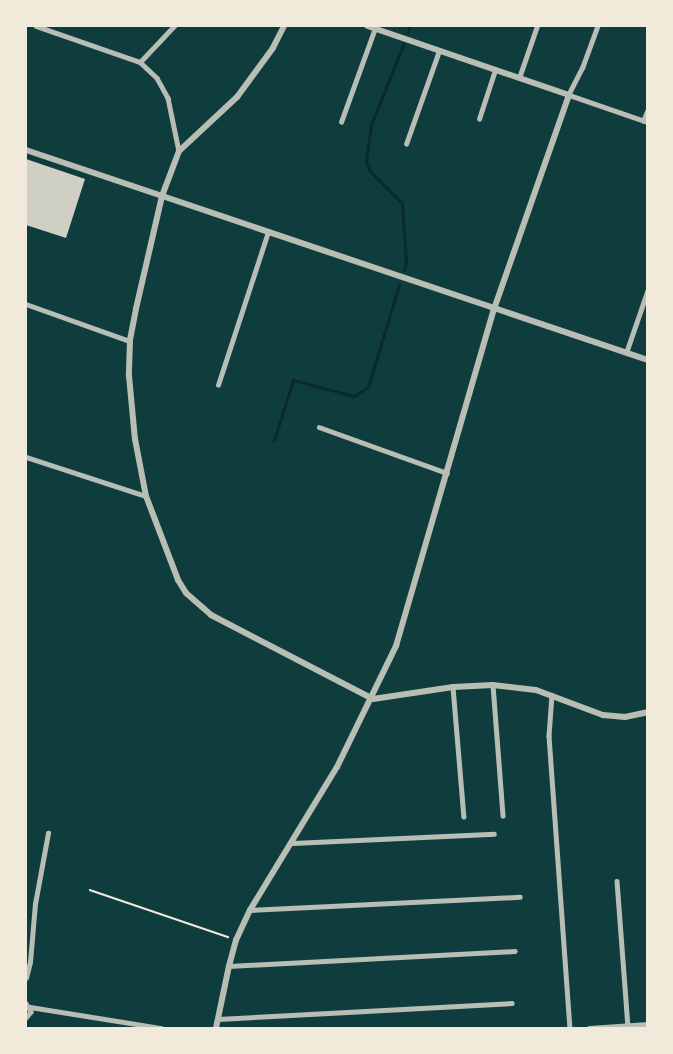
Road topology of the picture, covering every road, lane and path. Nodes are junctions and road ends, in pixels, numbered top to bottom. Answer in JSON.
{"nodes":[{"id":1,"x":36,"y":26,"type":"edge"},
{"id":2,"x":174,"y":26,"type":"edge"},
{"id":3,"x":284,"y":26,"type":"edge"},
{"id":4,"x":537,"y":26,"type":"edge"},
{"id":5,"x":598,"y":26,"type":"edge"},
{"id":6,"x":371,"y":27,"type":"edge"},
{"id":7,"x":438,"y":51,"type":"junction"},
{"id":8,"x":140,"y":62,"type":"junction"},
{"id":9,"x":495,"y":70,"type":"junction"},
{"id":10,"x":519,"y":78,"type":"junction"},
{"id":11,"x":569,"y":96,"type":"junction"},
{"id":12,"x":648,"y":109,"type":"edge"},
{"id":13,"x":479,"y":119,"type":"dead end"},
{"id":14,"x":341,"y":122,"type":"dead end"},
{"id":15,"x":645,"y":122,"type":"edge"},
{"id":16,"x":406,"y":144,"type":"dead end"},
{"id":17,"x":26,"y":150,"type":"edge"},
{"id":18,"x":179,"y":151,"type":"junction"},
{"id":19,"x":162,"y":196,"type":"junction"},
{"id":20,"x":268,"y":232,"type":"junction"},
{"id":21,"x":648,"y":289,"type":"edge"},
{"id":22,"x":26,"y":304,"type":"edge"},
{"id":23,"x":494,"y":309,"type":"junction"},
{"id":24,"x":130,"y":341,"type":"junction"},
{"id":25,"x":626,"y":353,"type":"junction"},
{"id":26,"x":648,"y":360,"type":"edge"},
{"id":27,"x":218,"y":385,"type":"dead end"},
{"id":28,"x":319,"y":427,"type":"dead end"},
{"id":29,"x":26,"y":457,"type":"edge"},
{"id":30,"x":447,"y":473,"type":"junction"},
{"id":31,"x":146,"y":496,"type":"junction"},
{"id":32,"x":493,"y":685,"type":"junction"},
{"id":33,"x":453,"y":687,"type":"junction"},
{"id":34,"x":552,"y":695,"type":"junction"},
{"id":35,"x":373,"y":699,"type":"junction"},
{"id":36,"x":648,"y":712,"type":"edge"},
{"id":37,"x":503,"y":816,"type":"dead end"},
{"id":38,"x":464,"y":818,"type":"dead end"},
{"id":39,"x":48,"y":833,"type":"dead end"},
{"id":40,"x":494,"y":834,"type":"dead end"},
{"id":41,"x":293,"y":843,"type":"junction"},
{"id":42,"x":617,"y":881,"type":"dead end"},
{"id":43,"x":90,"y":890,"type":"dead end"},
{"id":44,"x":520,"y":897,"type":"dead end"},
{"id":45,"x":250,"y":910,"type":"junction"},
{"id":46,"x":236,"y":940,"type":"junction"},
{"id":47,"x":515,"y":951,"type":"dead end"},
{"id":48,"x":229,"y":966,"type":"junction"},
{"id":49,"x":26,"y":978,"type":"edge"},
{"id":50,"x":512,"y":1003,"type":"dead end"},
{"id":51,"x":28,"y":1005,"type":"edge"},
{"id":52,"x":26,"y":1018,"type":"edge"},
{"id":53,"x":218,"y":1019,"type":"junction"},
{"id":54,"x":648,"y":1024,"type":"edge"},
{"id":55,"x":628,"y":1027,"type":"edge"},
{"id":56,"x":161,"y":1029,"type":"edge"},
{"id":57,"x":216,"y":1029,"type":"edge"},
{"id":58,"x":570,"y":1029,"type":"edge"},
{"id":59,"x":588,"y":1029,"type":"edge"}],
"edges":[{"from":1,"to":8,"type":"street"},
{"from":2,"to":8,"type":"street"},
{"from":3,"to":18,"type":"street"},
{"from":4,"to":10,"type":"street"},
{"from":5,"to":11,"type":"street"},
{"from":6,"to":7,"type":"street"},
{"from":6,"to":14,"type":"street"},
{"from":7,"to":9,"type":"street"},
{"from":7,"to":16,"type":"street"},
{"from":8,"to":18,"type":"street"},
{"from":9,"to":10,"type":"street"},
{"from":9,"to":13,"type":"street"},
{"from":10,"to":11,"type":"street"},
{"from":11,"to":15,"type":"street"},
{"from":11,"to":23,"type":"street"},
{"from":12,"to":15,"type":"street"},
{"from":17,"to":19,"type":"street"},
{"from":18,"to":19,"type":"street"},
{"from":19,"to":20,"type":"street"},
{"from":19,"to":24,"type":"street"},
{"from":20,"to":23,"type":"street"},
{"from":20,"to":27,"type":"street"},
{"from":21,"to":25,"type":"street"},
{"from":22,"to":24,"type":"street"},
{"from":23,"to":25,"type":"street"},
{"from":23,"to":30,"type":"street"},
{"from":24,"to":31,"type":"street"},
{"from":25,"to":26,"type":"street"},
{"from":28,"to":30,"type":"street"},
{"from":29,"to":31,"type":"street"},
{"from":30,"to":35,"type":"street"},
{"from":31,"to":35,"type":"street"},
{"from":32,"to":33,"type":"street"},
{"from":32,"to":34,"type":"street"},
{"from":32,"to":37,"type":"street"},
{"from":33,"to":35,"type":"street"},
{"from":33,"to":38,"type":"street"},
{"from":34,"to":36,"type":"street"},
{"from":34,"to":58,"type":"street"},
{"from":35,"to":41,"type":"street"},
{"from":39,"to":49,"type":"street"},
{"from":40,"to":41,"type":"street"},
{"from":41,"to":45,"type":"street"},
{"from":42,"to":55,"type":"street"},
{"from":43,"to":46,"type":"path"},
{"from":44,"to":45,"type":"street"},
{"from":45,"to":46,"type":"street"},
{"from":46,"to":48,"type":"street"},
{"from":47,"to":48,"type":"street"},
{"from":48,"to":53,"type":"street"},
{"from":50,"to":53,"type":"street"},
{"from":51,"to":52,"type":"street"},
{"from":51,"to":56,"type":"street"},
{"from":53,"to":57,"type":"street"},
{"from":54,"to":55,"type":"street"},
{"from":55,"to":59,"type":"street"}]}
